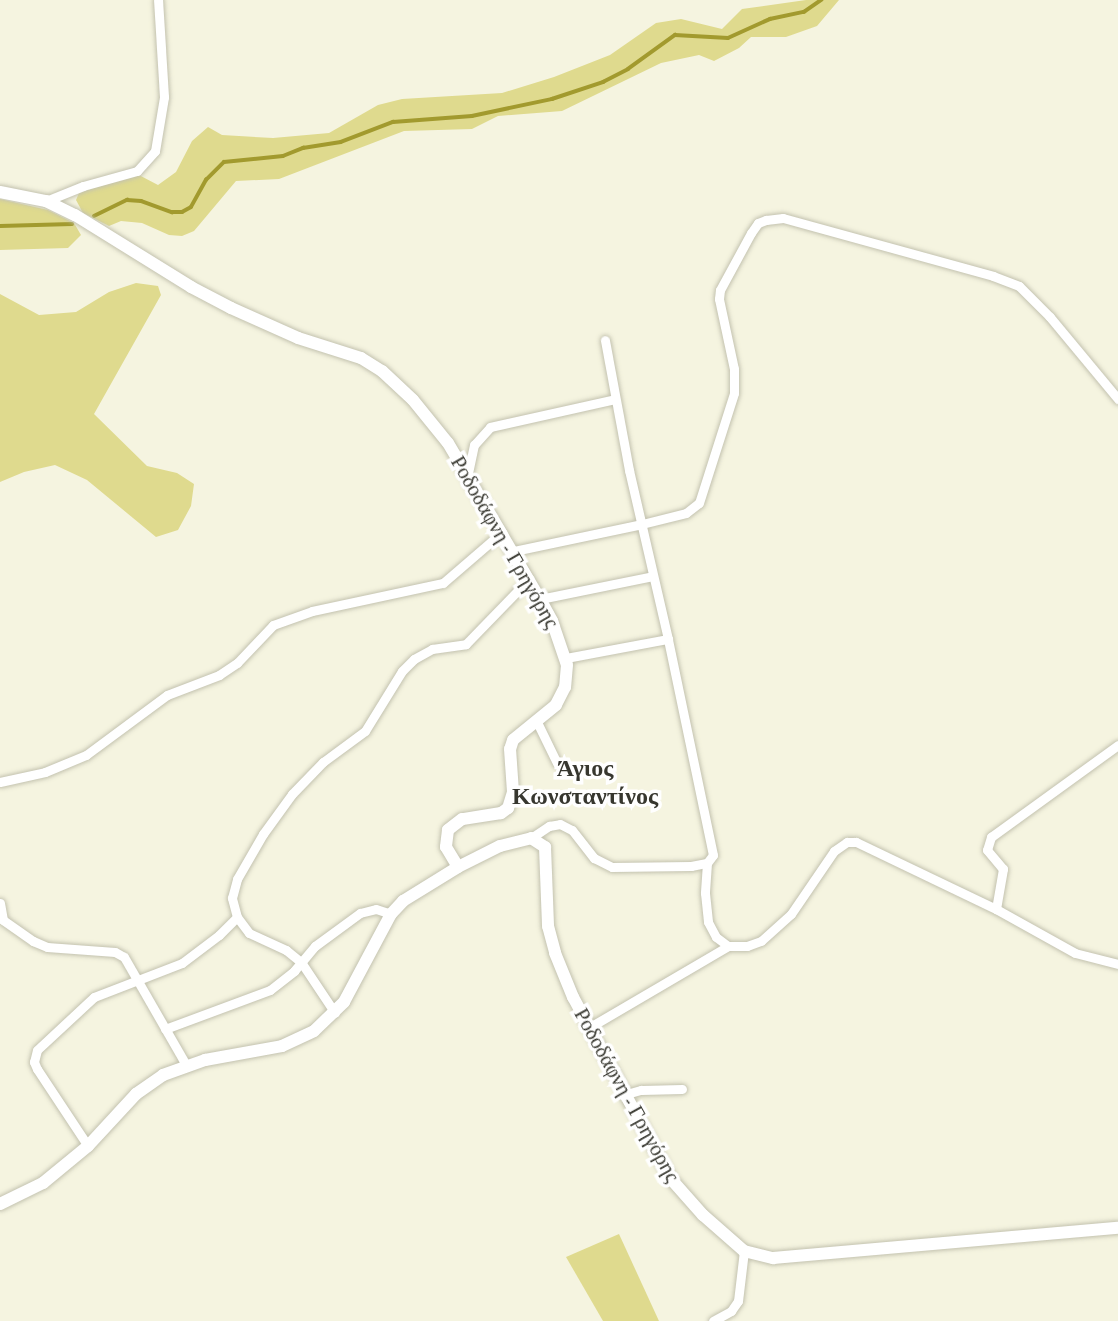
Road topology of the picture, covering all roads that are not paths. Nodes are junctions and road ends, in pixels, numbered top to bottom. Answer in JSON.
{"nodes":[{"id":1,"x":158,"y":0,"type":"edge"},
{"id":2,"x":0,"y":192,"type":"edge"},
{"id":3,"x":46,"y":201,"type":"junction"},
{"id":4,"x":605,"y":340,"type":"dead end"},
{"id":5,"x":1118,"y":398,"type":"edge"},
{"id":6,"x":615,"y":399,"type":"junction"},
{"id":7,"x":468,"y":473,"type":"junction"},
{"id":8,"x":642,"y":524,"type":"junction"},
{"id":9,"x":502,"y":532,"type":"junction"},
{"id":10,"x":514,"y":551,"type":"junction"},
{"id":11,"x":653,"y":576,"type":"junction"},
{"id":12,"x":529,"y":579,"type":"junction"},
{"id":13,"x":540,"y":599,"type":"junction"},
{"id":14,"x":668,"y":639,"type":"junction"},
{"id":15,"x":566,"y":658,"type":"junction"},
{"id":16,"x":536,"y":720,"type":"junction"},
{"id":17,"x":1118,"y":746,"type":"edge"},
{"id":18,"x":557,"y":763,"type":"dead end"},
{"id":19,"x":0,"y":782,"type":"edge"},
{"id":20,"x":531,"y":838,"type":"junction"},
{"id":21,"x":707,"y":863,"type":"junction"},
{"id":22,"x":458,"y":867,"type":"junction"},
{"id":23,"x":0,"y":903,"type":"edge"},
{"id":24,"x":996,"y":909,"type":"junction"},
{"id":25,"x":391,"y":914,"type":"junction"},
{"id":26,"x":237,"y":916,"type":"junction"},
{"id":27,"x":728,"y":946,"type":"junction"},
{"id":28,"x":301,"y":962,"type":"junction"},
{"id":29,"x":1118,"y":964,"type":"edge"},
{"id":30,"x":139,"y":980,"type":"junction"},
{"id":31,"x":335,"y":1013,"type":"junction"},
{"id":32,"x":590,"y":1027,"type":"junction"},
{"id":33,"x":165,"y":1029,"type":"junction"},
{"id":34,"x":186,"y":1065,"type":"junction"},
{"id":35,"x":682,"y":1089,"type":"dead end"},
{"id":36,"x":623,"y":1094,"type":"junction"},
{"id":37,"x":88,"y":1146,"type":"junction"},
{"id":38,"x":0,"y":1204,"type":"edge"},
{"id":39,"x":1118,"y":1228,"type":"edge"},
{"id":40,"x":744,"y":1251,"type":"junction"},
{"id":41,"x":713,"y":1321,"type":"edge"}],
"edges":[{"from":1,"to":3,"type":"street"},
{"from":2,"to":3,"type":"main road","name":"Ροδοδάφνη - Γρηγόρης"},
{"from":3,"to":7,"type":"main road","name":"Ροδοδάφνη - Γρηγόρης"},
{"from":4,"to":6,"type":"street"},
{"from":5,"to":8,"type":"street"},
{"from":6,"to":7,"type":"street"},
{"from":6,"to":8,"type":"street"},
{"from":7,"to":9,"type":"main road","name":"Ροδοδάφνη - Γρηγόρης"},
{"from":8,"to":10,"type":"street"},
{"from":8,"to":11,"type":"street"},
{"from":9,"to":10,"type":"main road","name":"Ροδοδάφνη - Γρηγόρης"},
{"from":9,"to":19,"type":"street"},
{"from":10,"to":12,"type":"main road","name":"Ροδοδάφνη - Γρηγόρης"},
{"from":11,"to":13,"type":"street"},
{"from":11,"to":14,"type":"street"},
{"from":12,"to":13,"type":"main road","name":"Ροδοδάφνη - Γρηγόρης"},
{"from":12,"to":26,"type":"street"},
{"from":13,"to":15,"type":"main road","name":"Ροδοδάφνη - Γρηγόρης"},
{"from":14,"to":15,"type":"street"},
{"from":14,"to":21,"type":"street"},
{"from":15,"to":16,"type":"main road","name":"Ροδοδάφνη - Γρηγόρης"},
{"from":16,"to":18,"type":"street"},
{"from":16,"to":22,"type":"main road","name":"Ροδοδάφνη - Γρηγόρης"},
{"from":17,"to":24,"type":"street"},
{"from":20,"to":21,"type":"street"},
{"from":20,"to":22,"type":"main road"},
{"from":20,"to":32,"type":"main road","name":"Ροδοδάφνη - Γρηγόρης"},
{"from":21,"to":27,"type":"street"},
{"from":22,"to":25,"type":"main road"},
{"from":23,"to":30,"type":"street"},
{"from":24,"to":27,"type":"street"},
{"from":24,"to":29,"type":"street"},
{"from":25,"to":28,"type":"street"},
{"from":25,"to":31,"type":"main road"},
{"from":26,"to":28,"type":"street"},
{"from":26,"to":30,"type":"street"},
{"from":27,"to":32,"type":"street"},
{"from":28,"to":31,"type":"street"},
{"from":28,"to":33,"type":"street"},
{"from":30,"to":33,"type":"street"},
{"from":30,"to":37,"type":"street"},
{"from":31,"to":34,"type":"main road"},
{"from":32,"to":36,"type":"main road","name":"Ροδοδάφνη - Γρηγόρης"},
{"from":33,"to":34,"type":"street"},
{"from":34,"to":37,"type":"main road"},
{"from":35,"to":36,"type":"street"},
{"from":36,"to":40,"type":"main road","name":"Ροδοδάφνη - Γρηγόρης"},
{"from":37,"to":38,"type":"main road"},
{"from":39,"to":40,"type":"main road"},
{"from":40,"to":41,"type":"street"}]}
